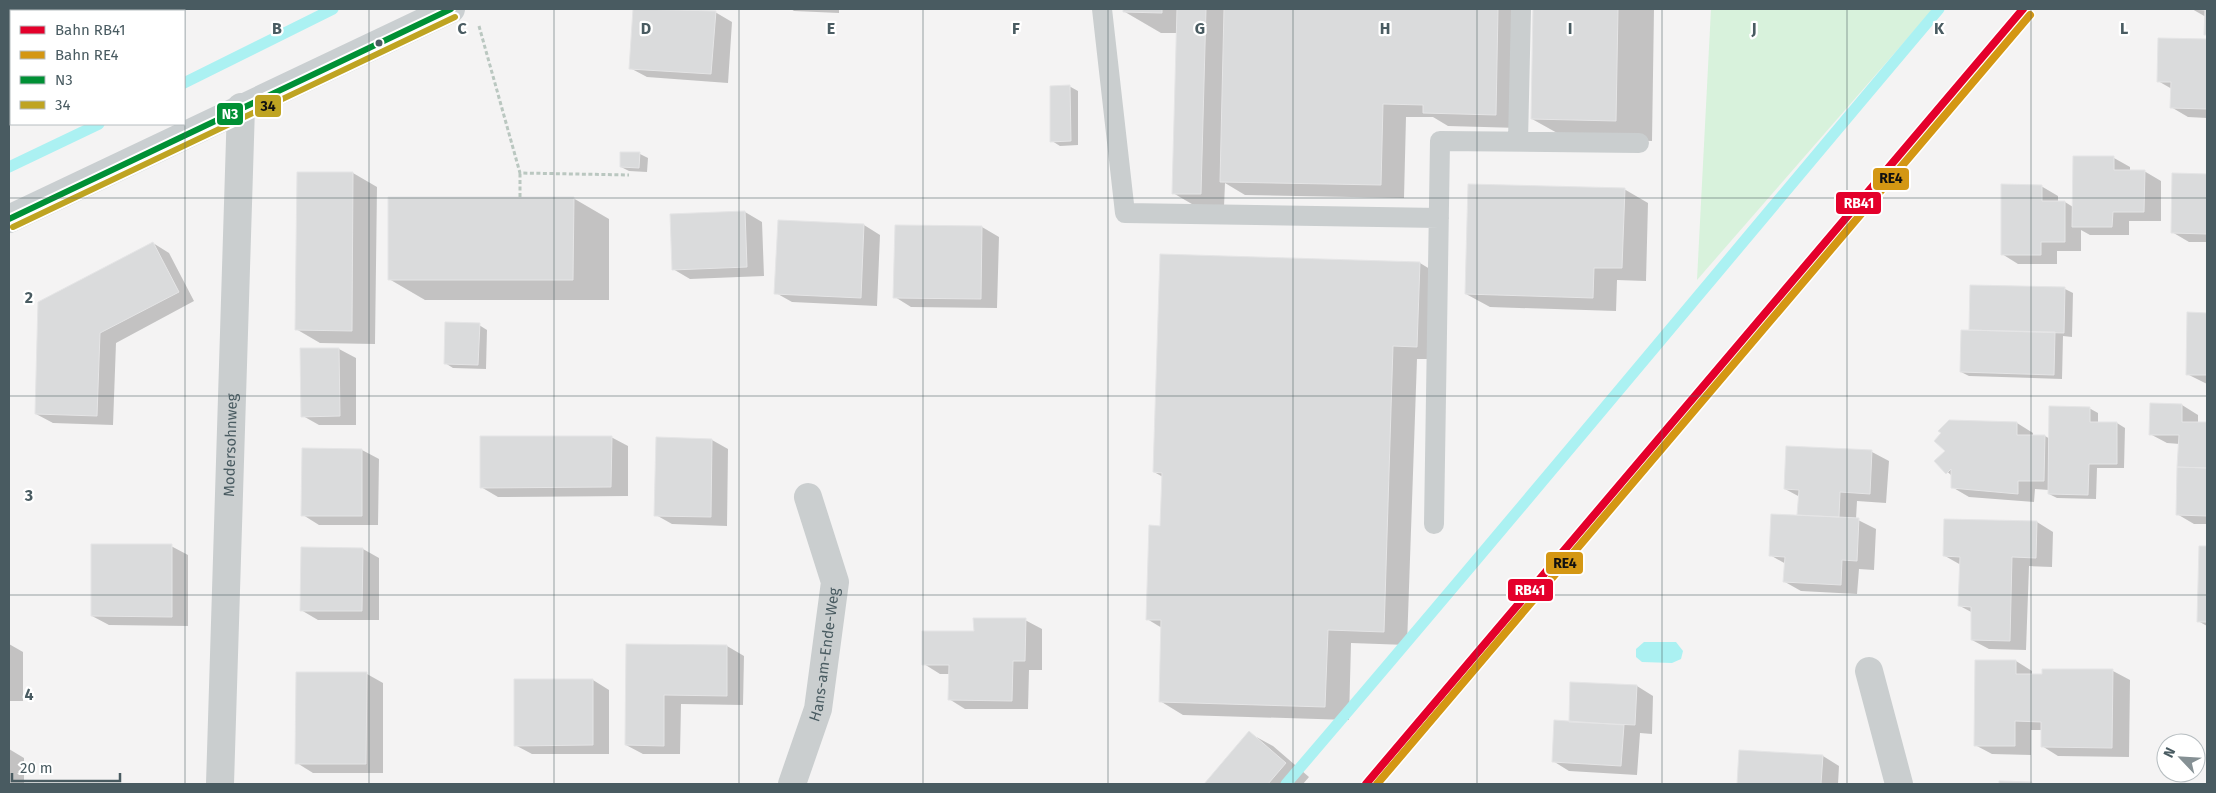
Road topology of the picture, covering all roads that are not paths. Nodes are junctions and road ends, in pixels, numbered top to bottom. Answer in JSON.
{"nodes":[{"id":1,"x":451,"y":9,"type":"edge"},
{"id":2,"x":1102,"y":9,"type":"edge"},
{"id":3,"x":1521,"y":9,"type":"edge"},
{"id":4,"x":241,"y":107,"type":"junction"},
{"id":5,"x":1518,"y":141,"type":"junction"},
{"id":6,"x":1639,"y":143,"type":"dead end"},
{"id":7,"x":1439,"y":218,"type":"junction"},
{"id":8,"x":9,"y":219,"type":"edge"},
{"id":9,"x":808,"y":497,"type":"dead end"},
{"id":10,"x":1434,"y":524,"type":"dead end"},
{"id":11,"x":1869,"y":671,"type":"dead end"},
{"id":12,"x":220,"y":784,"type":"edge"},
{"id":13,"x":792,"y":784,"type":"edge"},
{"id":14,"x":1898,"y":784,"type":"edge"}],
"edges":[{"from":1,"to":4,"type":"main road"},
{"from":2,"to":7,"type":"lane"},
{"from":3,"to":5,"type":"lane"},
{"from":4,"to":8,"type":"main road"},
{"from":4,"to":12,"type":"street","name":"Modersohnweg"},
{"from":5,"to":6,"type":"lane"},
{"from":5,"to":7,"type":"lane"},
{"from":7,"to":10,"type":"lane"},
{"from":9,"to":13,"type":"street","name":"Hans-am-Ende-Weg"},
{"from":11,"to":14,"type":"street"}]}
